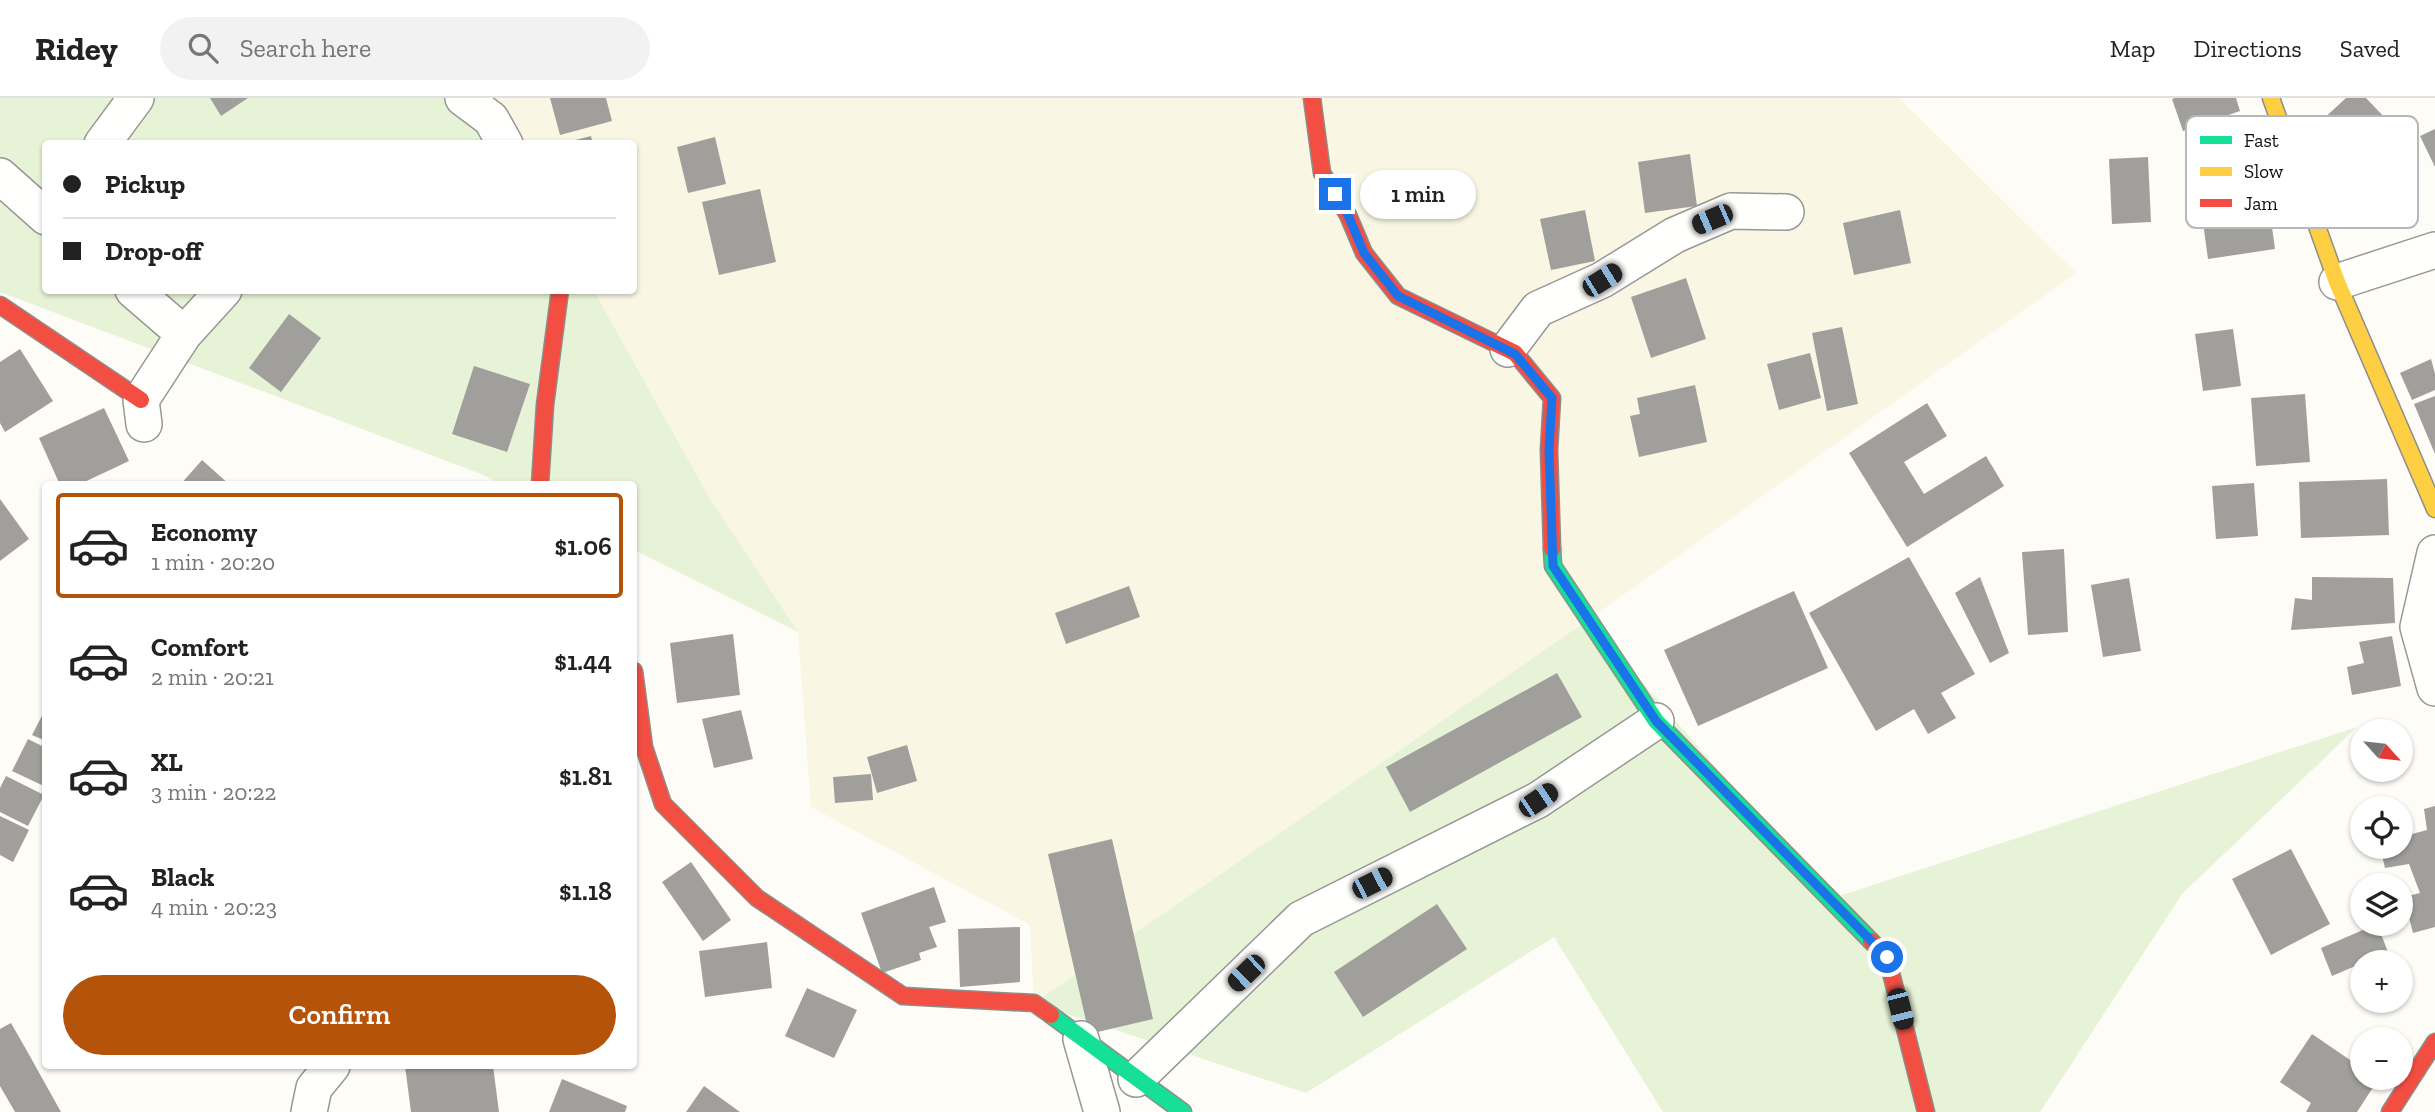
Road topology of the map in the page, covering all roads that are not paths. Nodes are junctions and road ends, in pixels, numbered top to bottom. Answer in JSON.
{"nodes":[{"id":1,"x":135,"y":98,"type":"edge"},
{"id":2,"x":463,"y":98,"type":"edge"},
{"id":3,"x":1312,"y":98,"type":"edge"},
{"id":4,"x":2272,"y":98,"type":"edge"},
{"id":5,"x":2278,"y":116,"type":"edge"},
{"id":6,"x":105,"y":140,"type":"edge"},
{"id":7,"x":503,"y":140,"type":"edge"},
{"id":8,"x":0,"y":176,"type":"edge"},
{"id":9,"x":1786,"y":212,"type":"dead end"},
{"id":10,"x":42,"y":213,"type":"edge"},
{"id":11,"x":2318,"y":228,"type":"edge"},
{"id":12,"x":2435,"y":250,"type":"edge"},
{"id":13,"x":2337,"y":282,"type":"junction"},
{"id":14,"x":138,"y":294,"type":"edge"},
{"id":15,"x":220,"y":294,"type":"edge"},
{"id":16,"x":559,"y":294,"type":"edge"},
{"id":17,"x":0,"y":305,"type":"edge"},
{"id":18,"x":184,"y":334,"type":"junction"},
{"id":19,"x":1508,"y":349,"type":"junction"},
{"id":20,"x":143,"y":412,"type":"joint"},
{"id":21,"x":540,"y":481,"type":"edge"},
{"id":22,"x":2435,"y":509,"type":"edge"},
{"id":23,"x":2435,"y":553,"type":"edge"},
{"id":24,"x":2435,"y":688,"type":"edge"},
{"id":25,"x":637,"y":694,"type":"edge"},
{"id":26,"x":1656,"y":721,"type":"junction"},
{"id":27,"x":1081,"y":1039,"type":"junction"},
{"id":28,"x":2435,"y":1042,"type":"edge"},
{"id":29,"x":330,"y":1069,"type":"edge"},
{"id":30,"x":1136,"y":1079,"type":"junction"},
{"id":31,"x":2402,"y":1108,"type":"edge"},
{"id":32,"x":309,"y":1112,"type":"edge"},
{"id":33,"x":1102,"y":1112,"type":"edge"},
{"id":34,"x":1182,"y":1112,"type":"edge"},
{"id":35,"x":1926,"y":1112,"type":"edge"}],
"edges":[{"from":1,"to":6,"type":"street"},
{"from":2,"to":7,"type":"street"},
{"from":3,"to":19,"type":"street"},
{"from":4,"to":5,"type":"street"},
{"from":8,"to":10,"type":"street"},
{"from":9,"to":19,"type":"street"},
{"from":11,"to":13,"type":"street"},
{"from":12,"to":13,"type":"street"},
{"from":13,"to":22,"type":"street"},
{"from":14,"to":18,"type":"street"},
{"from":15,"to":18,"type":"street"},
{"from":16,"to":21,"type":"street"},
{"from":17,"to":20,"type":"street"},
{"from":18,"to":20,"type":"street"},
{"from":19,"to":26,"type":"street"},
{"from":23,"to":24,"type":"street"},
{"from":25,"to":27,"type":"street"},
{"from":26,"to":30,"type":"street"},
{"from":26,"to":35,"type":"street"},
{"from":27,"to":30,"type":"street"},
{"from":27,"to":33,"type":"street"},
{"from":28,"to":31,"type":"street"},
{"from":29,"to":32,"type":"street"},
{"from":30,"to":34,"type":"street"}]}
